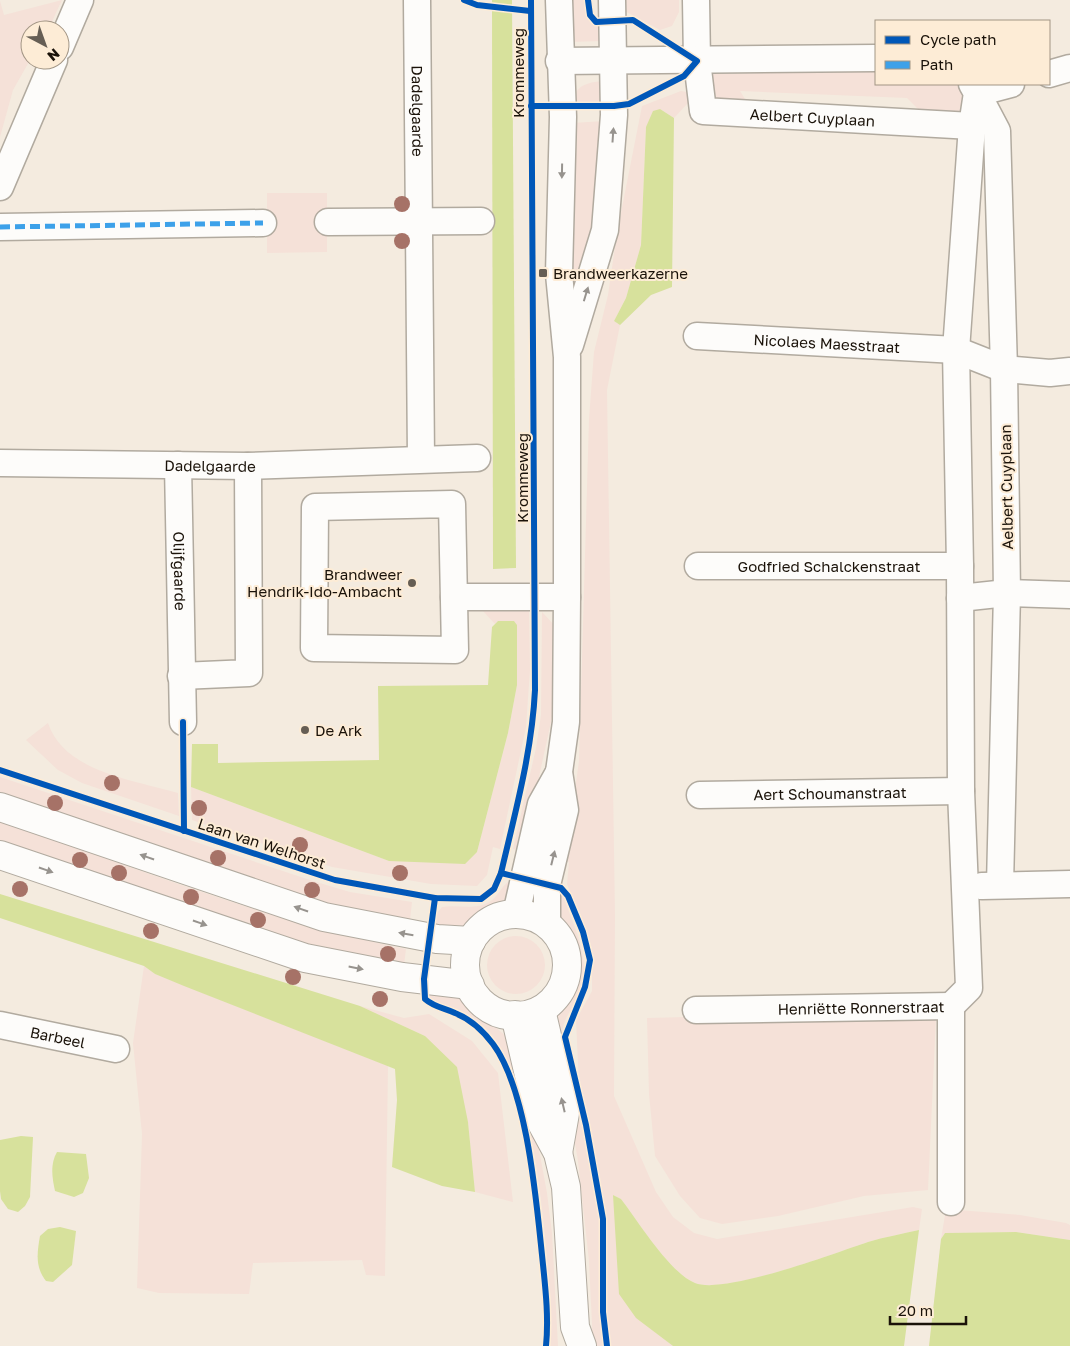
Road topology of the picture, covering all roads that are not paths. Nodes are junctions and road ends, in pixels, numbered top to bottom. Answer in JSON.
{"nodes":[{"id":1,"x":80,"y":0,"type":"edge"},
{"id":2,"x":417,"y":0,"type":"edge"},
{"id":3,"x":559,"y":0,"type":"edge"},
{"id":4,"x":612,"y":0,"type":"edge"},
{"id":5,"x":696,"y":0,"type":"edge"},
{"id":6,"x":70,"y":24,"type":"edge"},
{"id":7,"x":875,"y":58,"type":"edge"},
{"id":8,"x":559,"y":61,"type":"junction"},
{"id":9,"x":611,"y":61,"type":"junction"},
{"id":10,"x":697,"y":61,"type":"junction"},
{"id":11,"x":1070,"y":68,"type":"edge"},
{"id":12,"x":50,"y":70,"type":"edge"},
{"id":13,"x":1050,"y":74,"type":"edge"},
{"id":14,"x":1002,"y":85,"type":"edge"},
{"id":15,"x":974,"y":88,"type":"edge"},
{"id":16,"x":972,"y":126,"type":"junction"},
{"id":17,"x":0,"y":187,"type":"edge"},
{"id":18,"x":481,"y":221,"type":"dead end"},
{"id":19,"x":328,"y":222,"type":"dead end"},
{"id":20,"x":420,"y":222,"type":"junction"},
{"id":21,"x":263,"y":223,"type":"dead end"},
{"id":22,"x":0,"y":227,"type":"edge"},
{"id":23,"x":697,"y":336,"type":"dead end"},
{"id":24,"x":956,"y":350,"type":"junction"},
{"id":25,"x":567,"y":357,"type":"junction"},
{"id":26,"x":1004,"y":369,"type":"junction"},
{"id":27,"x":1070,"y":371,"type":"edge"},
{"id":28,"x":477,"y":458,"type":"dead end"},
{"id":29,"x":421,"y":459,"type":"junction"},
{"id":30,"x":0,"y":463,"type":"edge"},
{"id":31,"x":178,"y":465,"type":"junction"},
{"id":32,"x":248,"y":466,"type":"junction"},
{"id":33,"x":698,"y":566,"type":"dead end"},
{"id":34,"x":960,"y":566,"type":"junction"},
{"id":35,"x":1008,"y":593,"type":"junction"},
{"id":36,"x":1070,"y":595,"type":"edge"},
{"id":37,"x":454,"y":597,"type":"junction"},
{"id":38,"x":567,"y":598,"type":"junction"},
{"id":39,"x":960,"y":598,"type":"junction"},
{"id":40,"x":181,"y":676,"type":"junction"},
{"id":41,"x":183,"y":722,"type":"dead end"},
{"id":42,"x":559,"y":772,"type":"junction"},
{"id":43,"x":961,"y":792,"type":"junction"},
{"id":44,"x":700,"y":795,"type":"dead end"},
{"id":45,"x":0,"y":807,"type":"edge"},
{"id":46,"x":0,"y":855,"type":"edge"},
{"id":47,"x":1070,"y":884,"type":"edge"},
{"id":48,"x":1000,"y":885,"type":"junction"},
{"id":49,"x":966,"y":887,"type":"junction"},
{"id":50,"x":516,"y":914,"type":"junction"},
{"id":51,"x":546,"y":924,"type":"junction"},
{"id":52,"x":472,"y":941,"type":"junction"},
{"id":53,"x":470,"y":985,"type":"junction"},
{"id":54,"x":951,"y":1006,"type":"junction"},
{"id":55,"x":696,"y":1010,"type":"dead end"},
{"id":56,"x":528,"y":1013,"type":"junction"},
{"id":57,"x":0,"y":1025,"type":"edge"},
{"id":58,"x":116,"y":1048,"type":"dead end"},
{"id":59,"x":951,"y":1202,"type":"dead end"},
{"id":60,"x":575,"y":1340,"type":"edge"}],
"edges":[{"from":1,"to":6,"type":"street"},
{"from":2,"to":20,"type":"street","name":"Dadelgaarde"},
{"from":3,"to":8,"type":"street"},
{"from":4,"to":9,"type":"street"},
{"from":5,"to":10,"type":"street"},
{"from":7,"to":10,"type":"street"},
{"from":8,"to":9,"type":"street"},
{"from":8,"to":25,"type":"street","one_way":true},
{"from":9,"to":10,"type":"street"},
{"from":25,"to":9,"type":"street","one_way":true},
{"from":10,"to":16,"type":"street","name":"Aelbert Cuyplaan"},
{"from":11,"to":13,"type":"street"},
{"from":12,"to":17,"type":"street"},
{"from":14,"to":15,"type":"street"},
{"from":15,"to":16,"type":"street"},
{"from":15,"to":26,"type":"street","name":"Aelbert Cuyplaan"},
{"from":16,"to":24,"type":"street"},
{"from":18,"to":20,"type":"street"},
{"from":19,"to":20,"type":"street"},
{"from":20,"to":29,"type":"street","name":"Dadelgaarde"},
{"from":21,"to":22,"type":"street"},
{"from":23,"to":24,"type":"street","name":"Nicolaes Maesstraat"},
{"from":24,"to":26,"type":"street","name":"Nicolaes Maesstraat"},
{"from":24,"to":34,"type":"street"},
{"from":25,"to":38,"type":"street"},
{"from":26,"to":27,"type":"street","name":"Nicolaes Maesstraat"},
{"from":26,"to":35,"type":"street","name":"Aelbert Cuyplaan"},
{"from":28,"to":29,"type":"street","name":"Dadelgaarde"},
{"from":29,"to":32,"type":"street","name":"Dadelgaarde"},
{"from":30,"to":31,"type":"street","name":"Dadelgaarde"},
{"from":31,"to":32,"type":"street","name":"Dadelgaarde"},
{"from":31,"to":40,"type":"street","name":"Olijfgaarde"},
{"from":32,"to":40,"type":"street"},
{"from":33,"to":34,"type":"street","name":"Godfried Schalckenstraat"},
{"from":34,"to":39,"type":"street"},
{"from":35,"to":36,"type":"street"},
{"from":35,"to":39,"type":"street"},
{"from":35,"to":48,"type":"street","name":"Aelbert Cuyplaan"},
{"from":37,"to":37,"type":"street"},
{"from":37,"to":38,"type":"street"},
{"from":38,"to":42,"type":"street"},
{"from":39,"to":43,"type":"street"},
{"from":40,"to":41,"type":"street","name":"Olijfgaarde"},
{"from":42,"to":50,"type":"street"},
{"from":51,"to":42,"type":"street","one_way":true},
{"from":43,"to":44,"type":"street","name":"Aert Schoumanstraat"},
{"from":43,"to":49,"type":"street"},
{"from":52,"to":45,"type":"main road","one_way":true},
{"from":46,"to":53,"type":"main road","one_way":true},
{"from":47,"to":48,"type":"street"},
{"from":48,"to":49,"type":"street"},
{"from":49,"to":54,"type":"street"},
{"from":50,"to":51,"type":"main road"},
{"from":50,"to":52,"type":"main road"},
{"from":51,"to":56,"type":"main road"},
{"from":52,"to":53,"type":"main road"},
{"from":53,"to":56,"type":"main road"},
{"from":54,"to":55,"type":"street","name":"Henriëtte Ronnerstraat"},
{"from":54,"to":59,"type":"street","name":"Henriëtte Ronnerstraat"},
{"from":56,"to":60,"type":"main road"},
{"from":57,"to":58,"type":"street","name":"Barbeel"}]}
